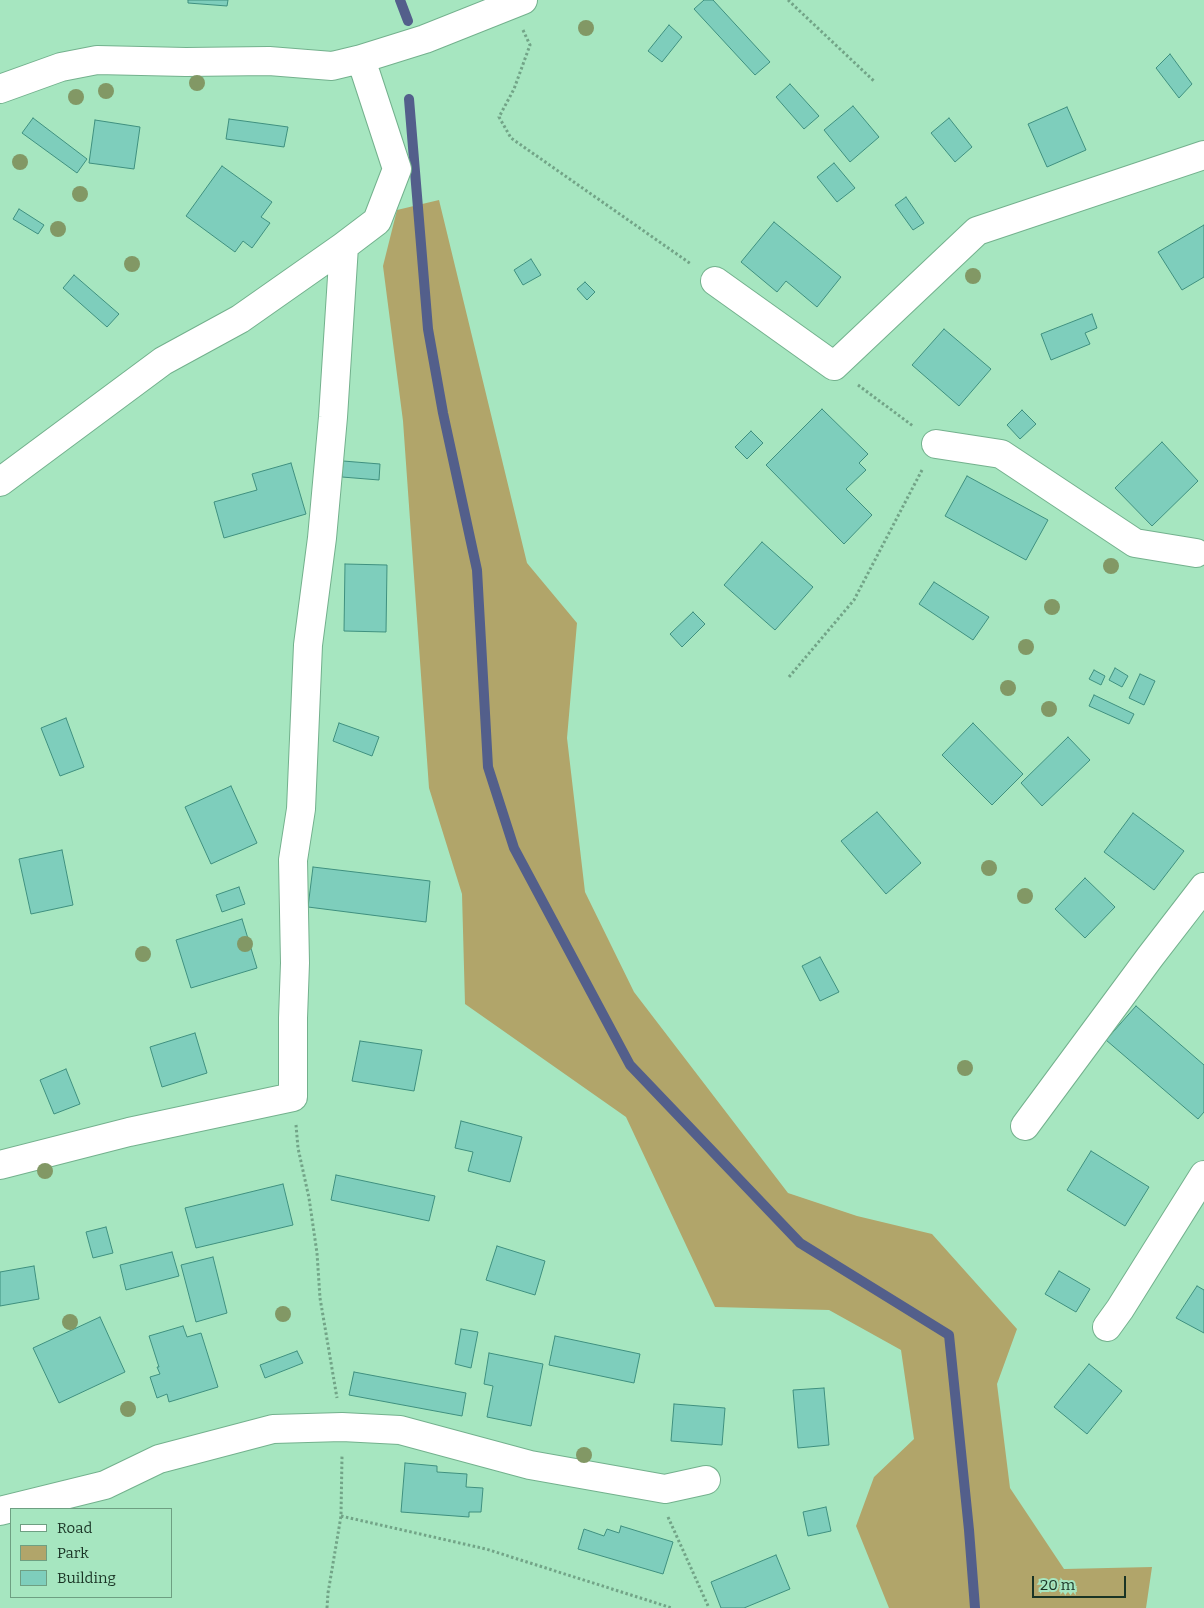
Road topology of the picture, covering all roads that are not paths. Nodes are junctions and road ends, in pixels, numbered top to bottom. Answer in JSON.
{"nodes":[{"id":1,"x":517,"y":3,"type":"edge"},
{"id":2,"x":361,"y":59,"type":"junction"},
{"id":3,"x":0,"y":89,"type":"edge"},
{"id":4,"x":1204,"y":155,"type":"edge"},
{"id":5,"x":344,"y":246,"type":"junction"},
{"id":6,"x":715,"y":281,"type":"road end"},
{"id":7,"x":936,"y":444,"type":"road end"},
{"id":8,"x":0,"y":482,"type":"edge"},
{"id":9,"x":1201,"y":555,"type":"edge"},
{"id":10,"x":1204,"y":887,"type":"edge"},
{"id":11,"x":1024,"y":1126,"type":"dead end"},
{"id":12,"x":0,"y":1165,"type":"edge"},
{"id":13,"x":1204,"y":1176,"type":"edge"},
{"id":14,"x":1107,"y":1327,"type":"dead end"},
{"id":15,"x":706,"y":1480,"type":"dead end"},
{"id":16,"x":12,"y":1508,"type":"edge"}],
"edges":[{"from":1,"to":2,"type":"street"},
{"from":2,"to":3,"type":"street"},
{"from":2,"to":5,"type":"street"},
{"from":4,"to":6,"type":"street"},
{"from":5,"to":8,"type":"street"},
{"from":5,"to":12,"type":"street"},
{"from":7,"to":9,"type":"street"},
{"from":10,"to":11,"type":"street"},
{"from":13,"to":14,"type":"street"},
{"from":15,"to":16,"type":"street"}]}
